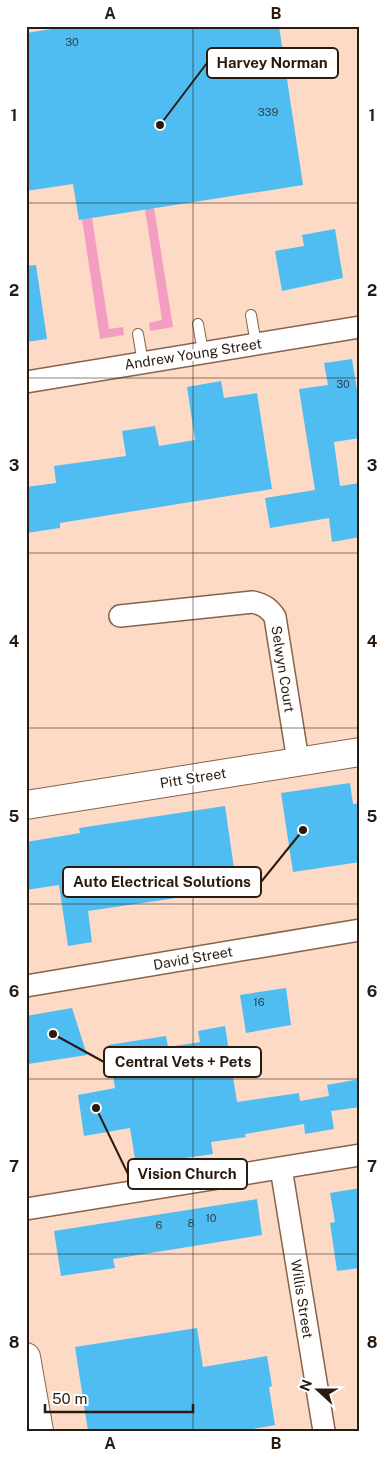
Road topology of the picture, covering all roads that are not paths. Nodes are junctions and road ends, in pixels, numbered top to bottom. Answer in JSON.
{"nodes":[{"id":1,"x":251,"y":315,"type":"dead end"},
{"id":2,"x":198,"y":324,"type":"dead end"},
{"id":3,"x":360,"y":327,"type":"edge"},
{"id":4,"x":138,"y":334,"type":"dead end"},
{"id":5,"x":256,"y":344,"type":"junction"},
{"id":6,"x":203,"y":352,"type":"junction"},
{"id":7,"x":143,"y":363,"type":"junction"},
{"id":8,"x":26,"y":382,"type":"edge"},
{"id":9,"x":120,"y":616,"type":"dead end"},
{"id":10,"x":360,"y":752,"type":"edge"},
{"id":11,"x":298,"y":761,"type":"junction"},
{"id":12,"x":26,"y":805,"type":"edge"},
{"id":13,"x":360,"y":930,"type":"edge"},
{"id":14,"x":26,"y":986,"type":"edge"},
{"id":15,"x":360,"y":1155,"type":"edge"},
{"id":16,"x":281,"y":1168,"type":"junction"},
{"id":17,"x":26,"y":1209,"type":"edge"},
{"id":18,"x":26,"y":1357,"type":"edge"},
{"id":19,"x":39,"y":1431,"type":"edge"},
{"id":20,"x":324,"y":1431,"type":"edge"}],
"edges":[{"from":1,"to":5,"type":"lane"},
{"from":2,"to":6,"type":"lane"},
{"from":3,"to":5,"type":"street","name":"Andrew Young Street"},
{"from":4,"to":7,"type":"lane"},
{"from":5,"to":6,"type":"street","name":"Andrew Young Street"},
{"from":6,"to":7,"type":"street","name":"Andrew Young Street"},
{"from":7,"to":8,"type":"street","name":"Andrew Young Street"},
{"from":9,"to":11,"type":"street","name":"Selwyn Court"},
{"from":10,"to":11,"type":"main road","name":"Pitt Street"},
{"from":11,"to":12,"type":"main road","name":"Pitt Street"},
{"from":13,"to":14,"type":"street","name":"David Street"},
{"from":15,"to":16,"type":"street"},
{"from":16,"to":17,"type":"street"},
{"from":16,"to":20,"type":"street","name":"Willis Street"},
{"from":18,"to":19,"type":"main road"}]}
